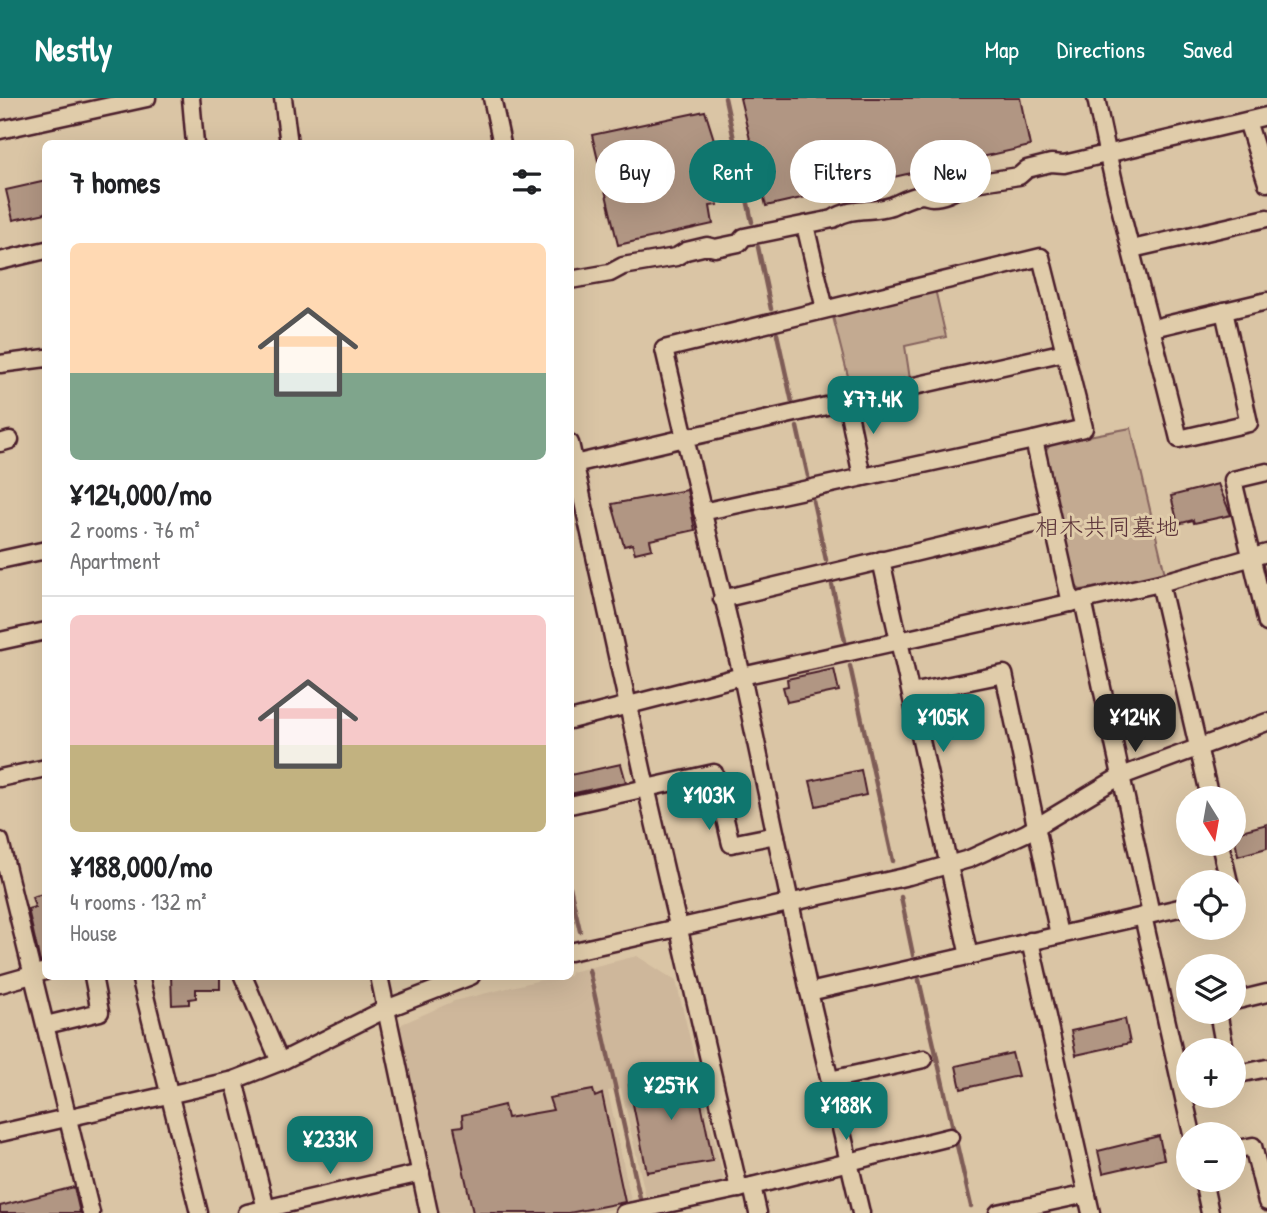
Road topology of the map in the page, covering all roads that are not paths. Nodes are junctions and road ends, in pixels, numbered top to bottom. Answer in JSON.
{"nodes":[{"id":1,"x":146,"y":98,"type":"edge"},
{"id":2,"x":191,"y":98,"type":"edge"},
{"id":3,"x":283,"y":98,"type":"edge"},
{"id":4,"x":492,"y":98,"type":"edge"},
{"id":5,"x":1097,"y":98,"type":"edge"},
{"id":6,"x":1267,"y":116,"type":"edge"},
{"id":7,"x":1247,"y":121,"type":"junction"},
{"id":8,"x":0,"y":130,"type":"edge"},
{"id":9,"x":195,"y":140,"type":"edge"},
{"id":10,"x":288,"y":140,"type":"edge"},
{"id":11,"x":501,"y":140,"type":"edge"},
{"id":12,"x":1107,"y":153,"type":"junction"},
{"id":13,"x":1267,"y":183,"type":"edge"},
{"id":14,"x":1267,"y":218,"type":"edge"},
{"id":15,"x":805,"y":225,"type":"junction"},
{"id":16,"x":1132,"y":249,"type":"junction"},
{"id":17,"x":42,"y":251,"type":"edge"},
{"id":18,"x":0,"y":261,"type":"edge"},
{"id":19,"x":574,"y":279,"type":"edge"},
{"id":20,"x":1267,"y":301,"type":"edge"},
{"id":21,"x":825,"y":309,"type":"junction"},
{"id":22,"x":1224,"y":311,"type":"junction"},
{"id":23,"x":1153,"y":328,"type":"junction"},
{"id":24,"x":1065,"y":352,"type":"junction"},
{"id":25,"x":42,"y":359,"type":"edge"},
{"id":26,"x":0,"y":364,"type":"edge"},
{"id":27,"x":847,"y":403,"type":"junction"},
{"id":28,"x":685,"y":438,"type":"junction"},
{"id":29,"x":1034,"y":440,"type":"junction"},
{"id":30,"x":574,"y":465,"type":"edge"},
{"id":31,"x":574,"y":469,"type":"edge"},
{"id":32,"x":1267,"y":472,"type":"edge"},
{"id":33,"x":862,"y":477,"type":"junction"},
{"id":34,"x":702,"y":513,"type":"junction"},
{"id":35,"x":1051,"y":520,"type":"junction"},
{"id":36,"x":42,"y":551,"type":"edge"},
{"id":37,"x":1267,"y":553,"type":"edge"},
{"id":38,"x":1250,"y":557,"type":"junction"},
{"id":39,"x":0,"y":560,"type":"edge"},
{"id":40,"x":881,"y":560,"type":"junction"},
{"id":41,"x":1160,"y":583,"type":"junction"},
{"id":42,"x":722,"y":598,"type":"junction"},
{"id":43,"x":1077,"y":602,"type":"junction"},
{"id":44,"x":1267,"y":623,"type":"edge"},
{"id":45,"x":42,"y":632,"type":"edge"},
{"id":46,"x":0,"y":641,"type":"edge"},
{"id":47,"x":899,"y":642,"type":"junction"},
{"id":48,"x":742,"y":676,"type":"junction"},
{"id":49,"x":911,"y":693,"type":"junction"},
{"id":50,"x":628,"y":705,"type":"junction"},
{"id":51,"x":574,"y":719,"type":"edge"},
{"id":52,"x":1267,"y":722,"type":"edge"},
{"id":53,"x":1198,"y":746,"type":"junction"},
{"id":54,"x":42,"y":769,"type":"edge"},
{"id":55,"x":1121,"y":776,"type":"junction"},
{"id":56,"x":0,"y":778,"type":"edge"},
{"id":57,"x":1207,"y":786,"type":"edge"},
{"id":58,"x":646,"y":787,"type":"junction"},
{"id":59,"x":574,"y":804,"type":"edge"},
{"id":60,"x":1036,"y":827,"type":"junction"},
{"id":61,"x":776,"y":835,"type":"junction"},
{"id":62,"x":0,"y":841,"type":"edge"},
{"id":63,"x":2,"y":860,"type":"edge"},
{"id":64,"x":948,"y":865,"type":"junction"},
{"id":65,"x":790,"y":901,"type":"junction"},
{"id":66,"x":1176,"y":909,"type":"edge"},
{"id":67,"x":1147,"y":915,"type":"junction"},
{"id":68,"x":678,"y":926,"type":"junction"},
{"id":69,"x":1059,"y":935,"type":"junction"},
{"id":70,"x":1030,"y":942,"type":"junction"},
{"id":71,"x":574,"y":951,"type":"edge"},
{"id":72,"x":969,"y":956,"type":"junction"},
{"id":73,"x":40,"y":973,"type":"edge"},
{"id":74,"x":94,"y":980,"type":"edge"},
{"id":75,"x":141,"y":980,"type":"edge"},
{"id":76,"x":245,"y":980,"type":"edge"},
{"id":77,"x":380,"y":980,"type":"edge"},
{"id":78,"x":461,"y":980,"type":"edge"},
{"id":79,"x":0,"y":984,"type":"edge"},
{"id":80,"x":809,"y":992,"type":"junction"},
{"id":81,"x":1267,"y":993,"type":"edge"},
{"id":82,"x":1246,"y":998,"type":"edge"},
{"id":83,"x":386,"y":1009,"type":"junction"},
{"id":84,"x":46,"y":1026,"type":"junction"},
{"id":85,"x":924,"y":1059,"type":"dead end"},
{"id":86,"x":280,"y":1062,"type":"junction"},
{"id":87,"x":1267,"y":1068,"type":"edge"},
{"id":88,"x":1246,"y":1072,"type":"edge"},
{"id":89,"x":234,"y":1080,"type":"junction"},
{"id":90,"x":830,"y":1080,"type":"junction"},
{"id":91,"x":170,"y":1094,"type":"junction"},
{"id":92,"x":68,"y":1118,"type":"junction"},
{"id":93,"x":1190,"y":1122,"type":"edge"},
{"id":94,"x":0,"y":1133,"type":"edge"},
{"id":95,"x":950,"y":1137,"type":"dead end"},
{"id":96,"x":1246,"y":1147,"type":"edge"},
{"id":97,"x":849,"y":1161,"type":"junction"},
{"id":98,"x":421,"y":1173,"type":"junction"},
{"id":99,"x":745,"y":1187,"type":"junction"},
{"id":100,"x":1206,"y":1192,"type":"edge"},
{"id":101,"x":1087,"y":1194,"type":"junction"},
{"id":102,"x":1267,"y":1202,"type":"edge"},
{"id":103,"x":312,"y":1206,"type":"edge"},
{"id":104,"x":266,"y":1209,"type":"junction"},
{"id":105,"x":91,"y":1213,"type":"edge"},
{"id":106,"x":199,"y":1213,"type":"edge"},
{"id":107,"x":247,"y":1213,"type":"edge"},
{"id":108,"x":429,"y":1213,"type":"edge"},
{"id":109,"x":625,"y":1213,"type":"edge"},
{"id":110,"x":758,"y":1213,"type":"edge"},
{"id":111,"x":861,"y":1213,"type":"edge"},
{"id":112,"x":998,"y":1213,"type":"edge"},
{"id":113,"x":1091,"y":1213,"type":"edge"},
{"id":114,"x":1210,"y":1213,"type":"edge"}],
"edges":[{"from":1,"to":8,"type":"street"},
{"from":2,"to":9,"type":"street"},
{"from":3,"to":10,"type":"street"},
{"from":4,"to":11,"type":"street"},
{"from":5,"to":12,"type":"street"},
{"from":6,"to":7,"type":"street"},
{"from":7,"to":12,"type":"street"},
{"from":7,"to":13,"type":"street"},
{"from":12,"to":15,"type":"street"},
{"from":12,"to":16,"type":"street"},
{"from":14,"to":16,"type":"street"},
{"from":15,"to":19,"type":"street"},
{"from":15,"to":21,"type":"street"},
{"from":16,"to":23,"type":"street"},
{"from":17,"to":18,"type":"street"},
{"from":20,"to":22,"type":"street"},
{"from":21,"to":24,"type":"street"},
{"from":21,"to":28,"type":"street"},
{"from":22,"to":23,"type":"street"},
{"from":22,"to":23,"type":"street"},
{"from":24,"to":27,"type":"street"},
{"from":24,"to":29,"type":"street"},
{"from":25,"to":26,"type":"street"},
{"from":27,"to":28,"type":"street"},
{"from":27,"to":33,"type":"street"},
{"from":28,"to":30,"type":"street"},
{"from":28,"to":34,"type":"street"},
{"from":29,"to":33,"type":"street"},
{"from":29,"to":35,"type":"street"},
{"from":31,"to":50,"type":"street"},
{"from":32,"to":38,"type":"street"},
{"from":33,"to":34,"type":"street"},
{"from":34,"to":42,"type":"street"},
{"from":35,"to":40,"type":"street"},
{"from":35,"to":43,"type":"street"},
{"from":36,"to":39,"type":"street"},
{"from":37,"to":38,"type":"street"},
{"from":38,"to":41,"type":"street"},
{"from":38,"to":44,"type":"street"},
{"from":40,"to":42,"type":"street"},
{"from":40,"to":47,"type":"street"},
{"from":41,"to":43,"type":"street"},
{"from":41,"to":53,"type":"street"},
{"from":42,"to":48,"type":"street"},
{"from":43,"to":47,"type":"street"},
{"from":43,"to":55,"type":"street"},
{"from":45,"to":46,"type":"street"},
{"from":47,"to":48,"type":"street"},
{"from":47,"to":49,"type":"street"},
{"from":48,"to":50,"type":"street"},
{"from":48,"to":61,"type":"street"},
{"from":49,"to":60,"type":"street"},
{"from":49,"to":64,"type":"street"},
{"from":50,"to":51,"type":"street"},
{"from":50,"to":58,"type":"street"},
{"from":52,"to":53,"type":"street"},
{"from":53,"to":55,"type":"street"},
{"from":53,"to":57,"type":"street"},
{"from":54,"to":56,"type":"street"},
{"from":55,"to":60,"type":"street"},
{"from":55,"to":67,"type":"street"},
{"from":58,"to":59,"type":"street"},
{"from":58,"to":61,"type":"street"},
{"from":58,"to":68,"type":"street"},
{"from":60,"to":64,"type":"street"},
{"from":60,"to":69,"type":"street"},
{"from":61,"to":65,"type":"street"},
{"from":62,"to":63,"type":"street"},
{"from":63,"to":73,"type":"street"},
{"from":64,"to":65,"type":"street"},
{"from":64,"to":72,"type":"street"},
{"from":65,"to":68,"type":"street"},
{"from":65,"to":80,"type":"street"},
{"from":66,"to":67,"type":"street"},
{"from":67,"to":69,"type":"street"},
{"from":67,"to":93,"type":"street"},
{"from":68,"to":71,"type":"street"},
{"from":68,"to":99,"type":"street"},
{"from":69,"to":70,"type":"street"},
{"from":70,"to":72,"type":"street"},
{"from":70,"to":101,"type":"street"},
{"from":72,"to":80,"type":"street"},
{"from":73,"to":79,"type":"street"},
{"from":73,"to":84,"type":"street"},
{"from":74,"to":84,"type":"street"},
{"from":75,"to":91,"type":"street"},
{"from":76,"to":86,"type":"street"},
{"from":77,"to":83,"type":"street"},
{"from":78,"to":83,"type":"street"},
{"from":80,"to":90,"type":"street"},
{"from":81,"to":82,"type":"street"},
{"from":83,"to":86,"type":"street"},
{"from":83,"to":98,"type":"street"},
{"from":84,"to":92,"type":"street"},
{"from":85,"to":90,"type":"street"},
{"from":86,"to":89,"type":"street"},
{"from":87,"to":88,"type":"street"},
{"from":89,"to":91,"type":"street"},
{"from":89,"to":104,"type":"street"},
{"from":90,"to":97,"type":"street"},
{"from":91,"to":92,"type":"street"},
{"from":91,"to":106,"type":"street"},
{"from":92,"to":94,"type":"street"},
{"from":92,"to":105,"type":"street"},
{"from":95,"to":97,"type":"street"},
{"from":96,"to":102,"type":"street"},
{"from":97,"to":99,"type":"street"},
{"from":97,"to":111,"type":"street"},
{"from":98,"to":103,"type":"street"},
{"from":98,"to":108,"type":"street"},
{"from":99,"to":109,"type":"street"},
{"from":99,"to":110,"type":"street"},
{"from":100,"to":114,"type":"street"},
{"from":101,"to":112,"type":"street"},
{"from":101,"to":113,"type":"street"},
{"from":103,"to":104,"type":"street"},
{"from":104,"to":107,"type":"street"}]}
